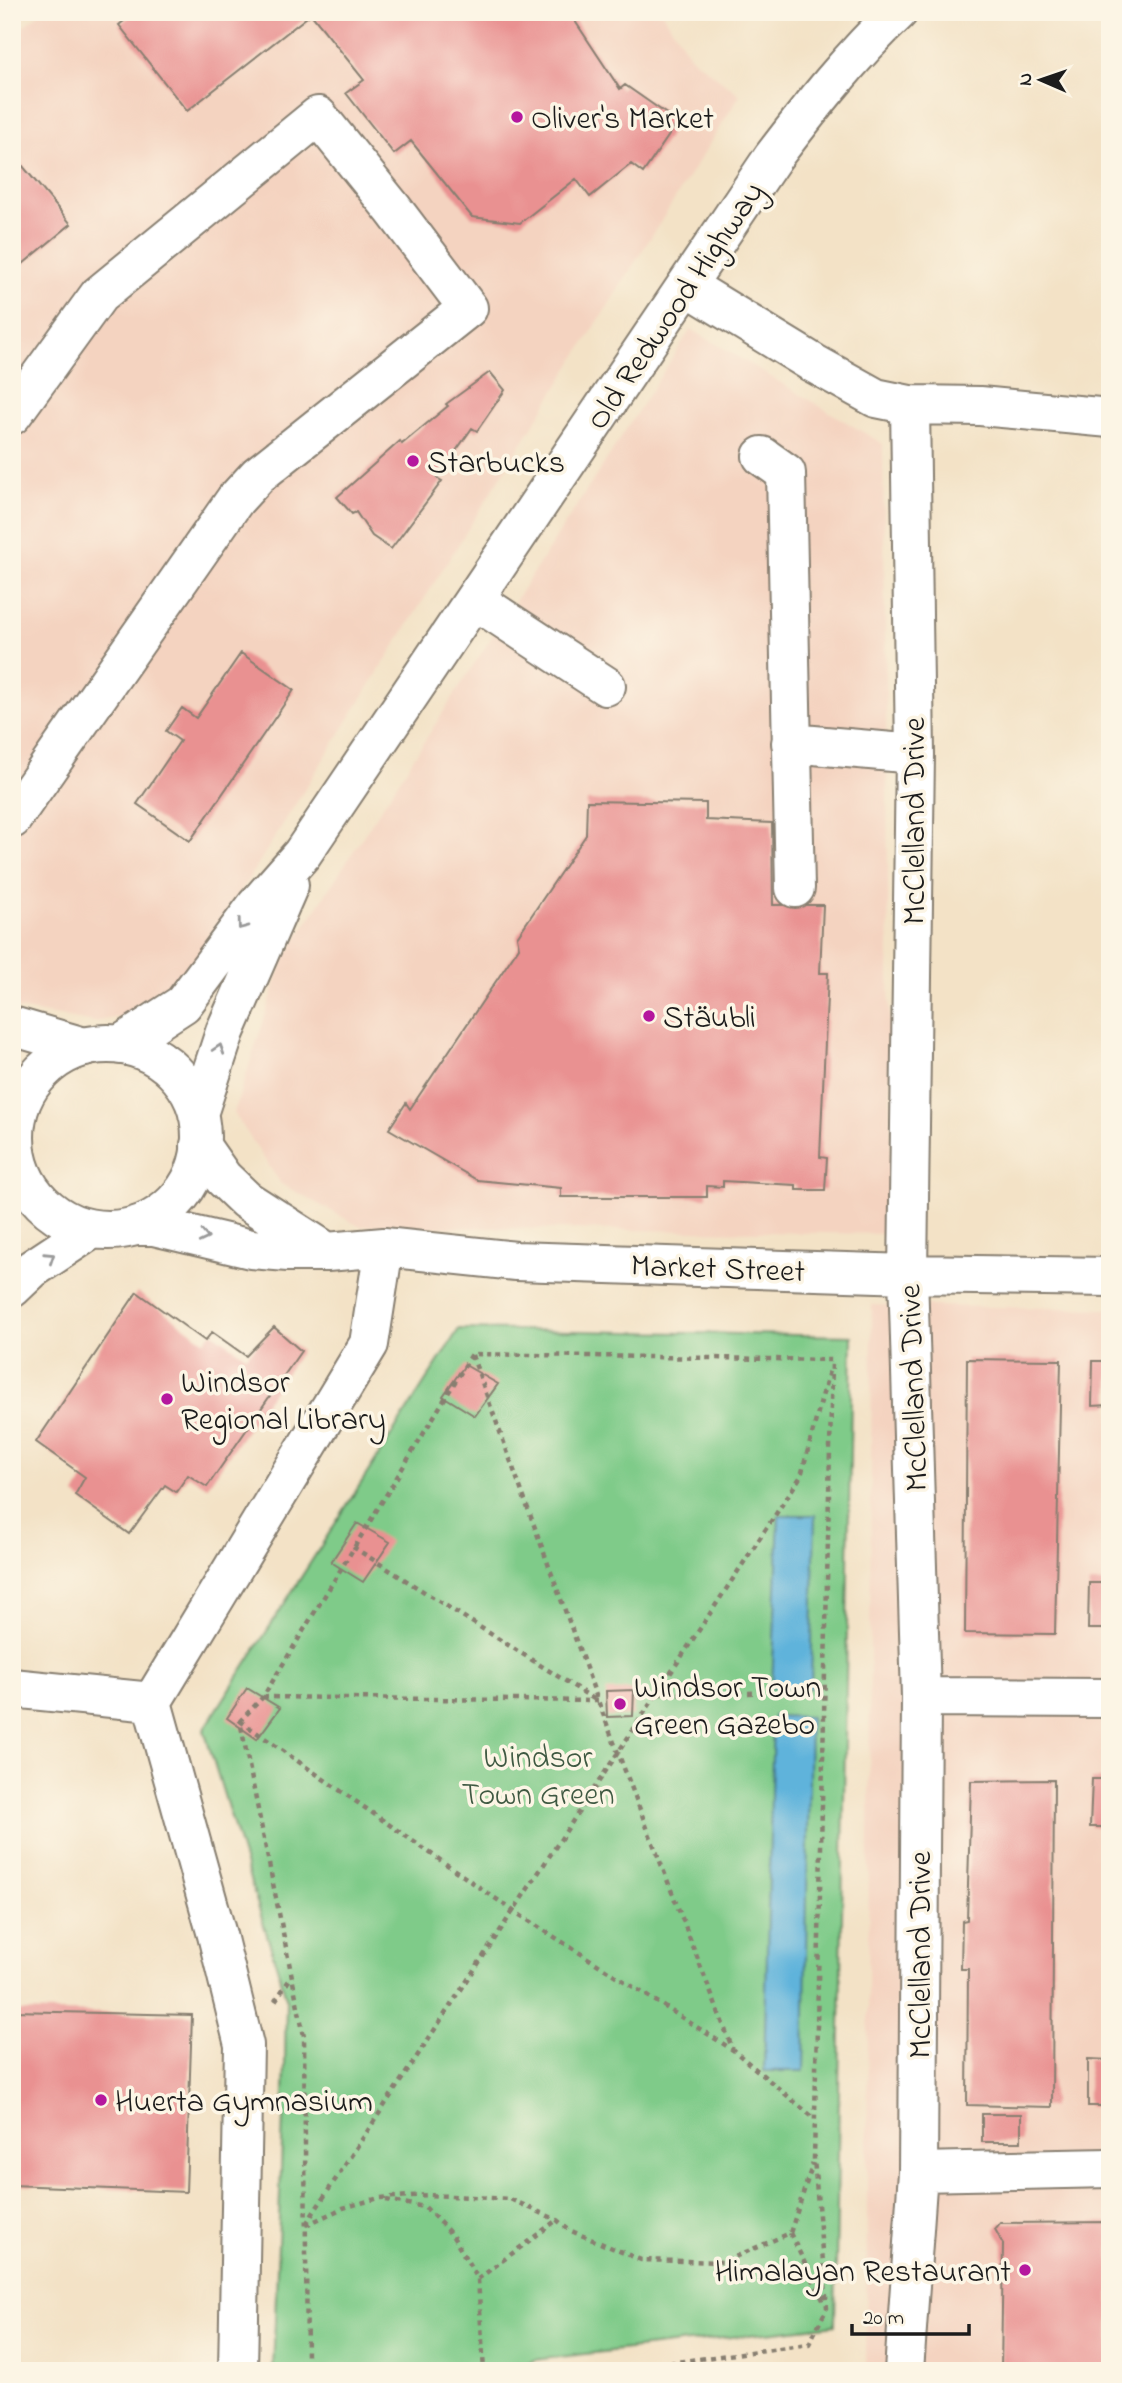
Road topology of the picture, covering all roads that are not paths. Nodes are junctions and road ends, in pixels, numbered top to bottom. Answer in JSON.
{"nodes":[{"id":1,"x":898,"y":12,"type":"edge"},
{"id":2,"x":687,"y":286,"type":"junction"},
{"id":3,"x":910,"y":405,"type":"junction"},
{"id":4,"x":12,"y":415,"type":"edge"},
{"id":5,"x":1110,"y":418,"type":"edge"},
{"id":6,"x":762,"y":456,"type":"dead end"},
{"id":7,"x":475,"y":600,"type":"junction"},
{"id":8,"x":606,"y":686,"type":"dead end"},
{"id":9,"x":791,"y":743,"type":"junction"},
{"id":10,"x":915,"y":754,"type":"junction"},
{"id":11,"x":12,"y":819,"type":"edge"},
{"id":12,"x":302,"y":855,"type":"junction"},
{"id":13,"x":795,"y":888,"type":"dead end"},
{"id":14,"x":12,"y":1026,"type":"edge"},
{"id":15,"x":102,"y":1046,"type":"junction"},
{"id":16,"x":199,"y":1130,"type":"junction"},
{"id":17,"x":14,"y":1144,"type":"edge"},
{"id":18,"x":138,"y":1226,"type":"junction"},
{"id":19,"x":91,"y":1230,"type":"junction"},
{"id":20,"x":384,"y":1247,"type":"junction"},
{"id":21,"x":327,"y":1252,"type":"junction"},
{"id":22,"x":908,"y":1274,"type":"junction"},
{"id":23,"x":1110,"y":1277,"type":"edge"},
{"id":24,"x":12,"y":1288,"type":"edge"},
{"id":25,"x":12,"y":1688,"type":"edge"},
{"id":26,"x":921,"y":1697,"type":"junction"},
{"id":27,"x":1110,"y":1698,"type":"edge"},
{"id":28,"x":152,"y":1702,"type":"junction"},
{"id":29,"x":1110,"y":2168,"type":"edge"},
{"id":30,"x":918,"y":2172,"type":"junction"},
{"id":31,"x":238,"y":2371,"type":"edge"},
{"id":32,"x":904,"y":2371,"type":"edge"}],
"edges":[{"from":1,"to":2,"type":"street","name":"Old Redwood Highway"},
{"from":2,"to":3,"type":"street"},
{"from":2,"to":7,"type":"street","name":"Old Redwood Highway"},
{"from":3,"to":5,"type":"street"},
{"from":3,"to":10,"type":"street","name":"McClelland Drive"},
{"from":4,"to":11,"type":"street"},
{"from":6,"to":9,"type":"street"},
{"from":7,"to":8,"type":"street"},
{"from":7,"to":12,"type":"street","name":"Old Redwood Highway"},
{"from":9,"to":10,"type":"street"},
{"from":9,"to":13,"type":"street"},
{"from":10,"to":22,"type":"street","name":"McClelland Drive"},
{"from":12,"to":15,"type":"street","name":"Old Redwood Highway","one_way":true},
{"from":16,"to":12,"type":"street","name":"Old Redwood Highway","one_way":true},
{"from":14,"to":15,"type":"street"},
{"from":15,"to":16,"type":"street"},
{"from":15,"to":17,"type":"street"},
{"from":16,"to":18,"type":"street"},
{"from":16,"to":21,"type":"street"},
{"from":17,"to":19,"type":"street"},
{"from":18,"to":19,"type":"street"},
{"from":18,"to":21,"type":"street","name":"Market Street","one_way":true},
{"from":24,"to":19,"type":"street","one_way":true},
{"from":20,"to":21,"type":"street","name":"Market Street"},
{"from":20,"to":22,"type":"street","name":"Market Street"},
{"from":20,"to":28,"type":"street"},
{"from":22,"to":23,"type":"street","name":"Market Street"},
{"from":22,"to":26,"type":"street","name":"McClelland Drive"},
{"from":25,"to":28,"type":"street"},
{"from":26,"to":27,"type":"street"},
{"from":26,"to":30,"type":"street","name":"McClelland Drive"},
{"from":28,"to":31,"type":"street"},
{"from":29,"to":30,"type":"street"},
{"from":30,"to":32,"type":"street","name":"McClelland Drive"}]}
